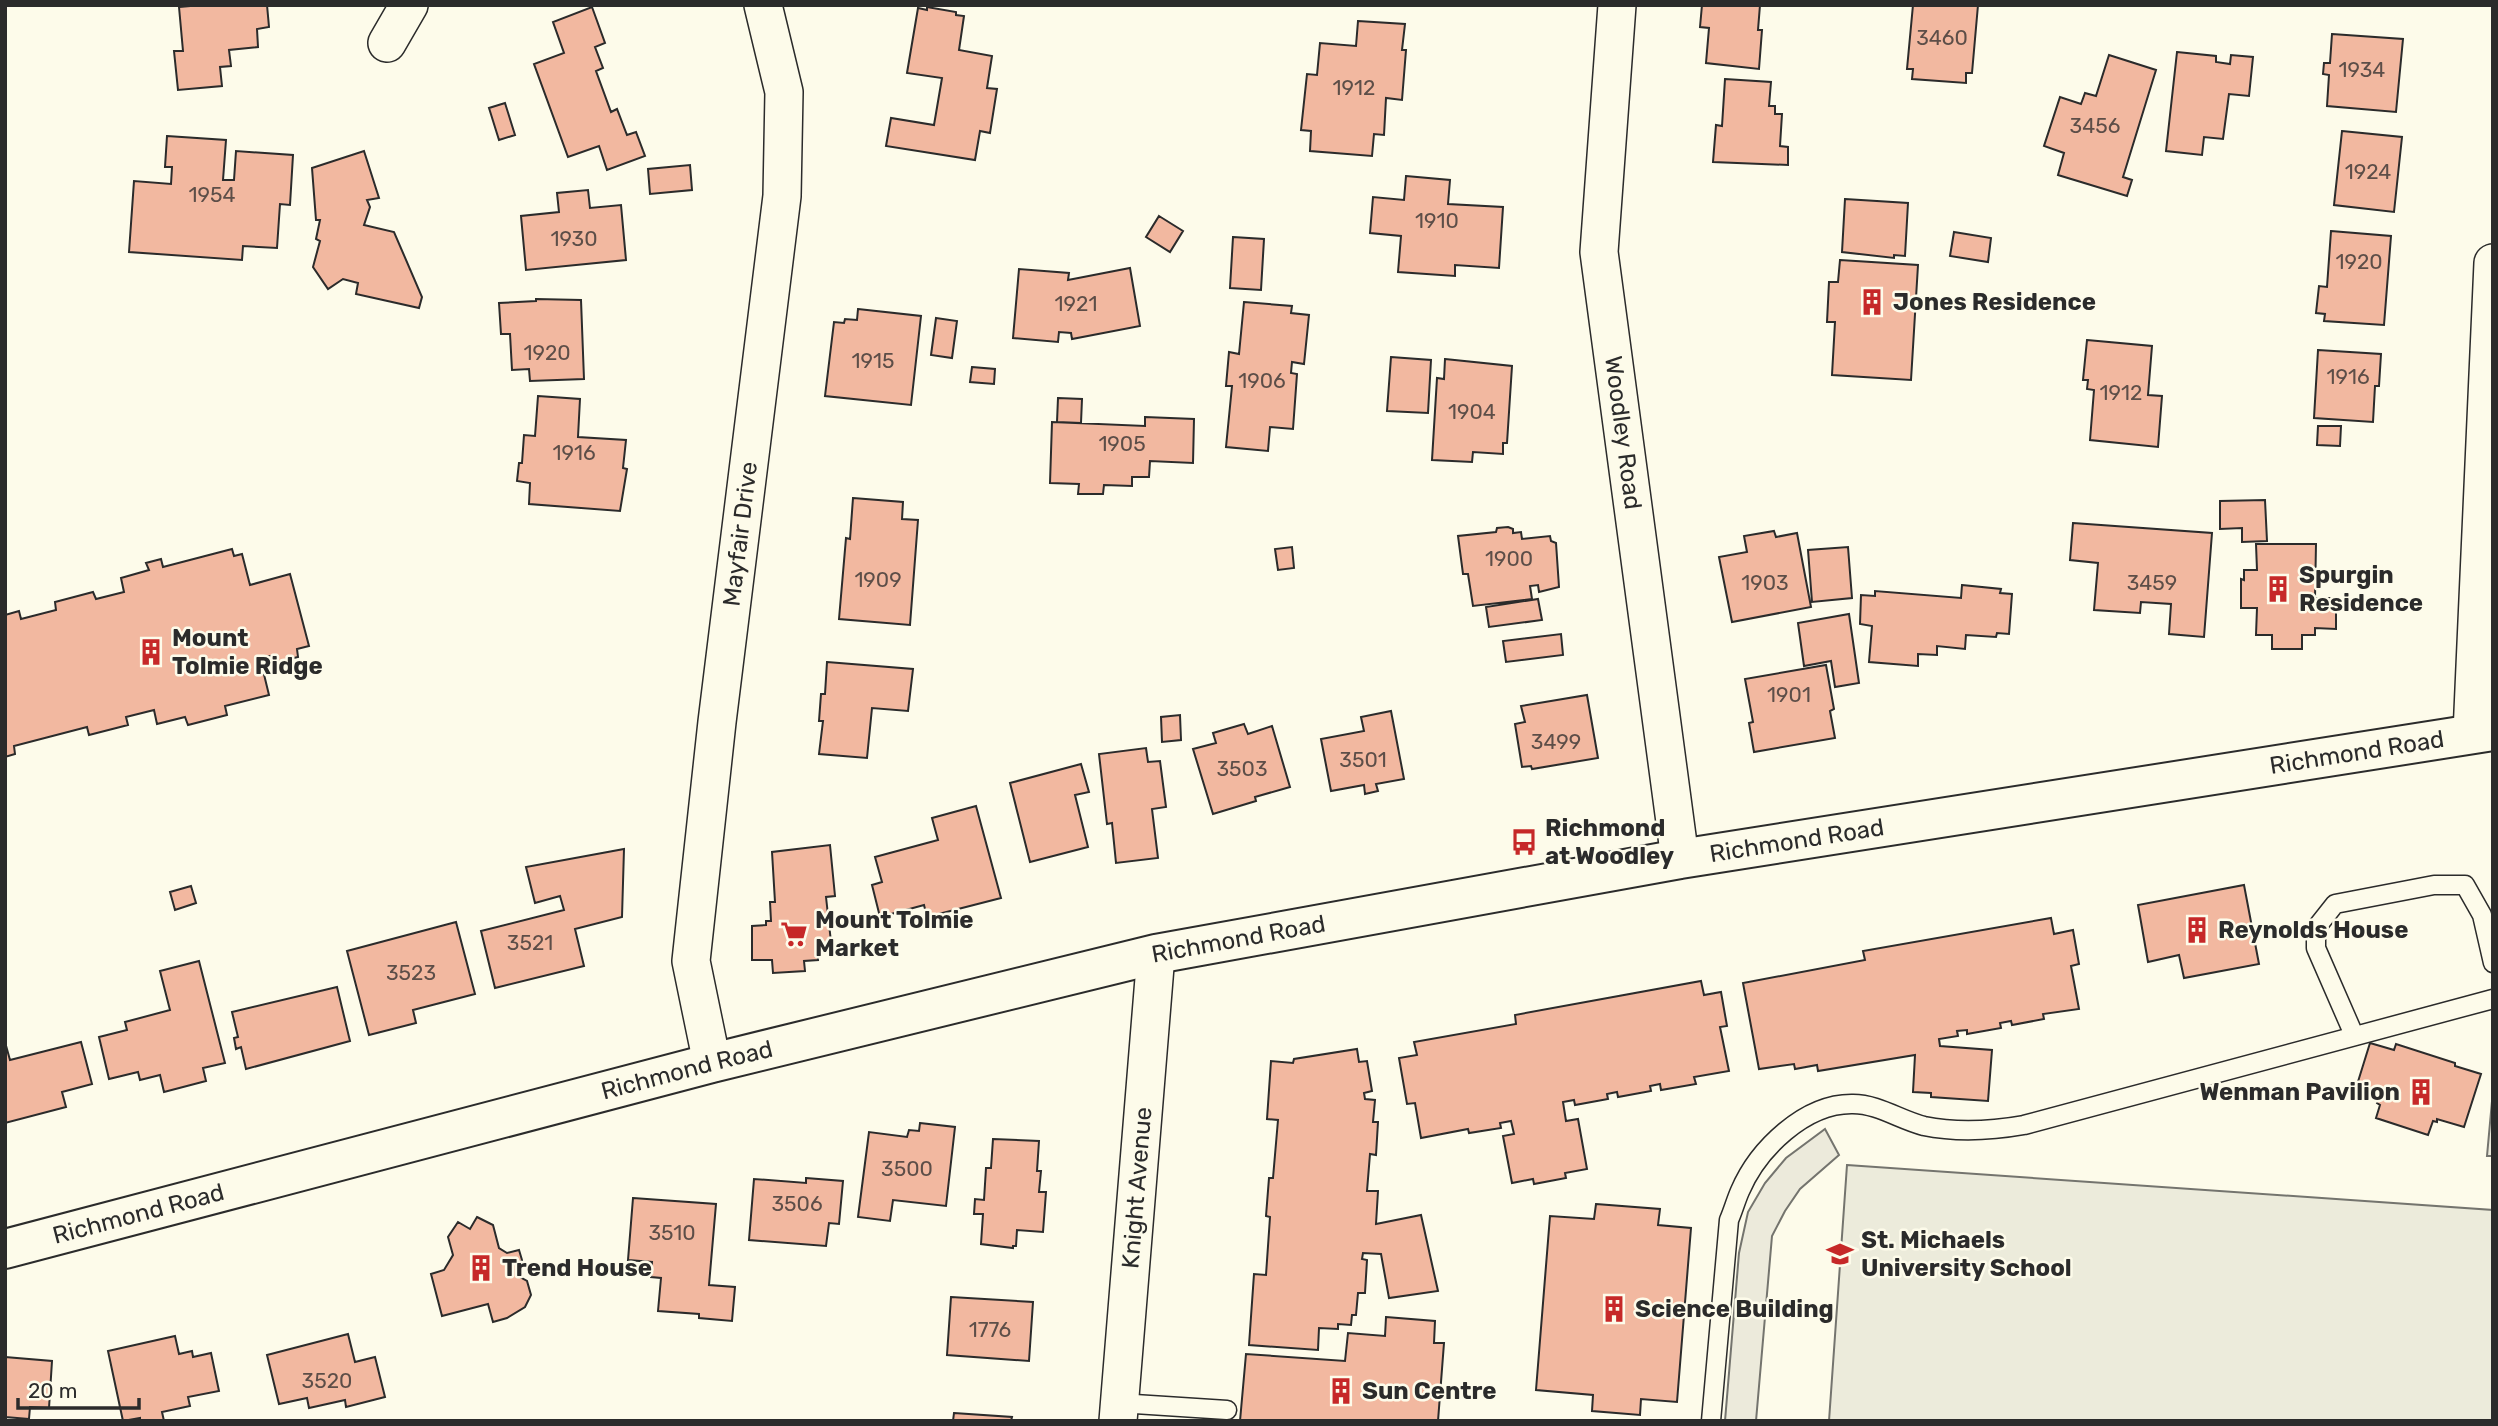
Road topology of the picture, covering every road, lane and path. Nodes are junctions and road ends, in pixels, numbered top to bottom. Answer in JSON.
{"nodes":[{"id":1,"x":410,"y":5,"type":"edge"},
{"id":2,"x":763,"y":5,"type":"edge"},
{"id":3,"x":1617,"y":5,"type":"edge"},
{"id":4,"x":387,"y":43,"type":"dead end"},
{"id":5,"x":2493,"y":263,"type":"edge"},
{"id":6,"x":2483,"y":732,"type":"edge"},
{"id":7,"x":1679,"y":859,"type":"junction"},
{"id":8,"x":1156,"y":954,"type":"junction"},
{"id":9,"x":2493,"y":962,"type":"edge"},
{"id":10,"x":2493,"y":999,"type":"edge"},
{"id":11,"x":2354,"y":1035,"type":"junction"},
{"id":12,"x":712,"y":1063,"type":"junction"},
{"id":13,"x":5,"y":1249,"type":"edge"},
{"id":14,"x":1227,"y":1410,"type":"dead end"},
{"id":15,"x":1119,"y":1412,"type":"edge"},
{"id":16,"x":1711,"y":1421,"type":"edge"}],
"edges":[{"from":1,"to":4,"type":"street"},
{"from":2,"to":12,"type":"street","name":"Mayfair Drive"},
{"from":3,"to":7,"type":"street","name":"Woodley Road"},
{"from":5,"to":6,"type":"street"},
{"from":6,"to":7,"type":"main road","name":"Richmond Road"},
{"from":7,"to":8,"type":"main road","name":"Richmond Road"},
{"from":8,"to":12,"type":"main road","name":"Richmond Road"},
{"from":8,"to":15,"type":"street","name":"Knight Avenue"},
{"from":9,"to":11,"type":"lane"},
{"from":10,"to":11,"type":"lane"},
{"from":11,"to":16,"type":"lane"},
{"from":12,"to":13,"type":"main road","name":"Richmond Road"},
{"from":14,"to":15,"type":"lane"}]}
